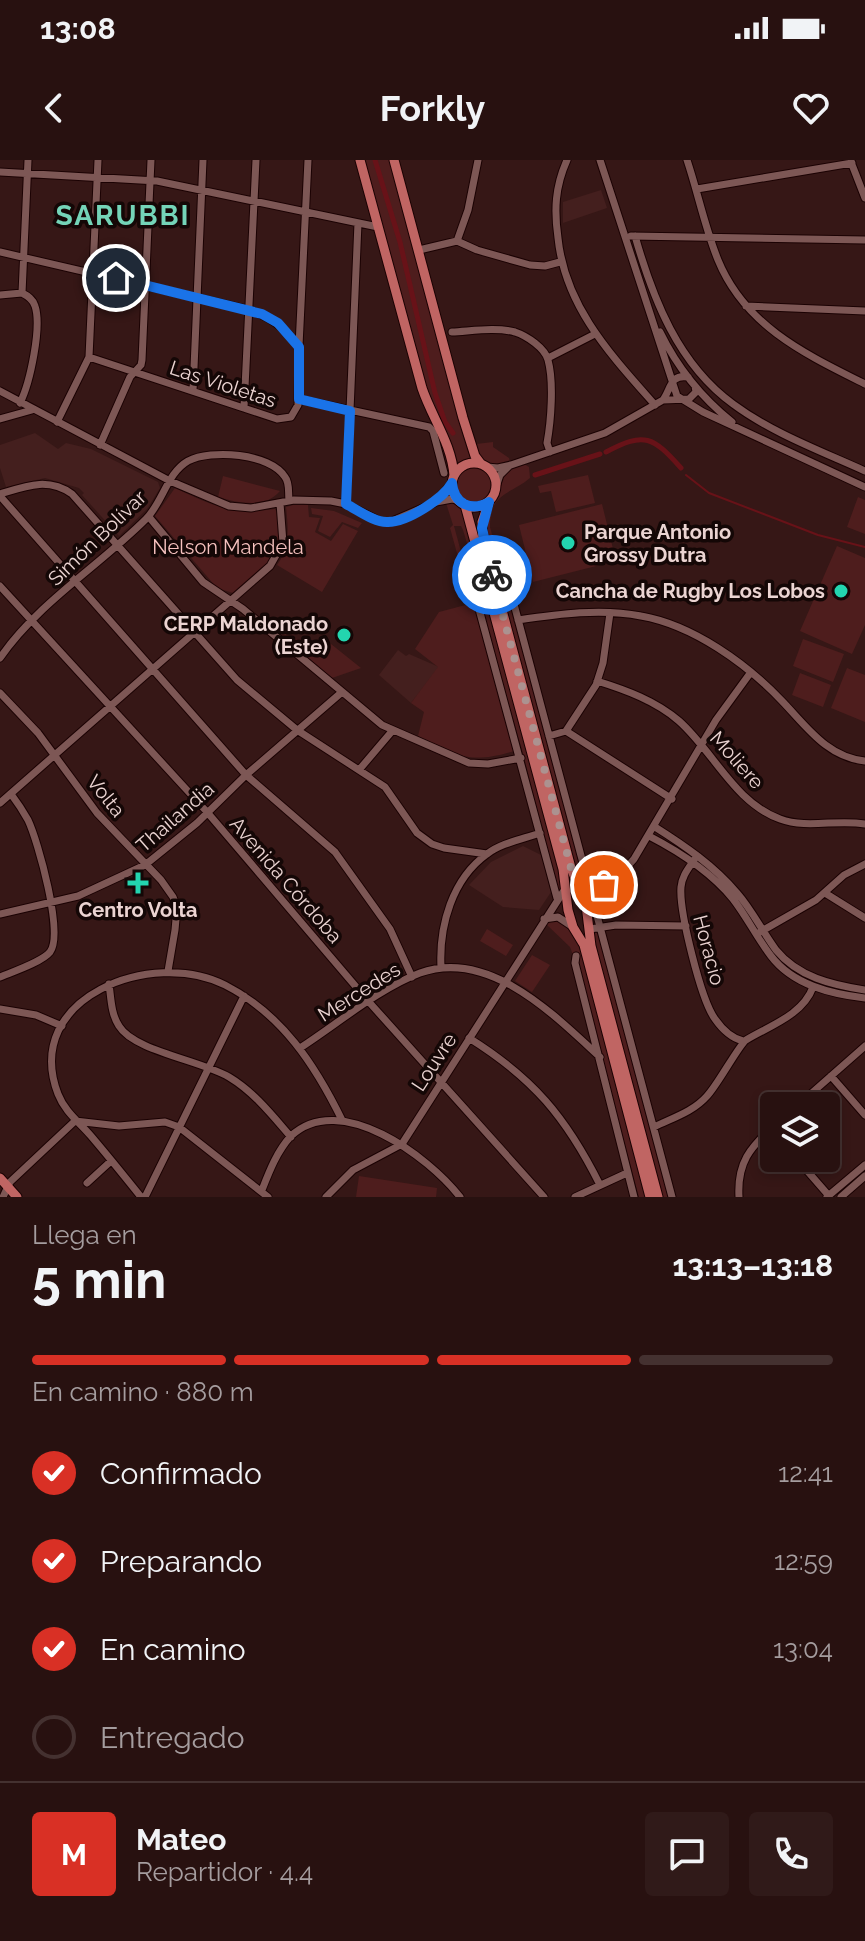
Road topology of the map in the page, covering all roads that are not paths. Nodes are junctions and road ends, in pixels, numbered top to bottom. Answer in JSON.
{"nodes":[{"id":1,"x":28,"y":160,"type":"edge"},
{"id":2,"x":98,"y":160,"type":"edge"},
{"id":3,"x":151,"y":160,"type":"edge"},
{"id":4,"x":203,"y":160,"type":"edge"},
{"id":5,"x":256,"y":160,"type":"edge"},
{"id":6,"x":308,"y":160,"type":"edge"},
{"id":7,"x":360,"y":160,"type":"edge"},
{"id":8,"x":394,"y":160,"type":"edge"},
{"id":9,"x":478,"y":160,"type":"edge"},
{"id":10,"x":567,"y":160,"type":"edge"},
{"id":11,"x":600,"y":160,"type":"edge"},
{"id":12,"x":687,"y":160,"type":"edge"},
{"id":13,"x":851,"y":162,"type":"edge"},
{"id":14,"x":0,"y":172,"type":"edge"},
{"id":15,"x":27,"y":174,"type":"junction"},
{"id":16,"x":97,"y":177,"type":"junction"},
{"id":17,"x":150,"y":180,"type":"junction"},
{"id":18,"x":202,"y":188,"type":"junction"},
{"id":19,"x":697,"y":189,"type":"junction"},
{"id":20,"x":865,"y":198,"type":"edge"},
{"id":21,"x":254,"y":200,"type":"junction"},
{"id":22,"x":307,"y":212,"type":"junction"},
{"id":23,"x":358,"y":223,"type":"junction"},
{"id":24,"x":378,"y":227,"type":"junction"},
{"id":25,"x":625,"y":236,"type":"junction"},
{"id":26,"x":635,"y":236,"type":"junction"},
{"id":27,"x":711,"y":237,"type":"junction"},
{"id":28,"x":865,"y":240,"type":"edge"},
{"id":29,"x":457,"y":241,"type":"junction"},
{"id":30,"x":419,"y":250,"type":"junction"},
{"id":31,"x":0,"y":252,"type":"edge"},
{"id":32,"x":23,"y":257,"type":"junction"},
{"id":33,"x":560,"y":262,"type":"junction"},
{"id":34,"x":94,"y":273,"type":"junction"},
{"id":35,"x":146,"y":285,"type":"junction"},
{"id":36,"x":22,"y":293,"type":"junction"},
{"id":37,"x":644,"y":294,"type":"junction"},
{"id":38,"x":0,"y":295,"type":"edge"},
{"id":39,"x":198,"y":297,"type":"junction"},
{"id":40,"x":746,"y":306,"type":"junction"},
{"id":41,"x":250,"y":310,"type":"junction"},
{"id":42,"x":865,"y":311,"type":"edge"},
{"id":43,"x":452,"y":332,"type":"dead end"},
{"id":44,"x":595,"y":334,"type":"junction"},
{"id":45,"x":299,"y":347,"type":"junction"},
{"id":46,"x":89,"y":357,"type":"junction"},
{"id":47,"x":548,"y":358,"type":"junction"},
{"id":48,"x":135,"y":371,"type":"junction"},
{"id":49,"x":688,"y":377,"type":"junction"},
{"id":50,"x":671,"y":382,"type":"junction"},
{"id":51,"x":865,"y":384,"type":"edge"},
{"id":52,"x":695,"y":386,"type":"junction"},
{"id":53,"x":0,"y":391,"type":"edge"},
{"id":54,"x":193,"y":391,"type":"junction"},
{"id":55,"x":299,"y":399,"type":"junction"},
{"id":56,"x":663,"y":400,"type":"junction"},
{"id":57,"x":18,"y":401,"type":"junction"},
{"id":58,"x":683,"y":401,"type":"junction"},
{"id":59,"x":655,"y":405,"type":"junction"},
{"id":60,"x":244,"y":408,"type":"junction"},
{"id":61,"x":33,"y":409,"type":"junction"},
{"id":62,"x":350,"y":411,"type":"junction"},
{"id":63,"x":14,"y":415,"type":"junction"},
{"id":64,"x":0,"y":419,"type":"edge"},
{"id":65,"x":57,"y":422,"type":"junction"},
{"id":66,"x":745,"y":431,"type":"junction"},
{"id":67,"x":100,"y":445,"type":"junction"},
{"id":68,"x":550,"y":452,"type":"junction"},
{"id":69,"x":843,"y":461,"type":"junction"},
{"id":70,"x":484,"y":465,"type":"junction"},
{"id":71,"x":511,"y":465,"type":"junction"},
{"id":72,"x":865,"y":471,"type":"edge"},
{"id":73,"x":836,"y":474,"type":"junction"},
{"id":74,"x":450,"y":477,"type":"junction"},
{"id":75,"x":170,"y":481,"type":"junction"},
{"id":76,"x":497,"y":484,"type":"junction"},
{"id":77,"x":865,"y":487,"type":"edge"},
{"id":78,"x":0,"y":495,"type":"edge"},
{"id":79,"x":289,"y":500,"type":"junction"},
{"id":80,"x":489,"y":502,"type":"junction"},
{"id":81,"x":280,"y":503,"type":"junction"},
{"id":82,"x":434,"y":503,"type":"junction"},
{"id":83,"x":462,"y":503,"type":"junction"},
{"id":84,"x":346,"y":504,"type":"junction"},
{"id":85,"x":149,"y":517,"type":"junction"},
{"id":86,"x":118,"y":544,"type":"junction"},
{"id":87,"x":499,"y":548,"type":"dead end"},
{"id":88,"x":75,"y":582,"type":"junction"},
{"id":89,"x":0,"y":586,"type":"edge"},
{"id":90,"x":476,"y":598,"type":"dead end"},
{"id":91,"x":229,"y":601,"type":"junction"},
{"id":92,"x":610,"y":613,"type":"junction"},
{"id":93,"x":518,"y":620,"type":"junction"},
{"id":94,"x":31,"y":622,"type":"junction"},
{"id":95,"x":193,"y":632,"type":"junction"},
{"id":96,"x":0,"y":658,"type":"edge"},
{"id":97,"x":151,"y":668,"type":"junction"},
{"id":98,"x":751,"y":672,"type":"junction"},
{"id":99,"x":597,"y":681,"type":"junction"},
{"id":100,"x":342,"y":692,"type":"junction"},
{"id":101,"x":0,"y":693,"type":"edge"},
{"id":102,"x":109,"y":706,"type":"junction"},
{"id":103,"x":297,"y":730,"type":"junction"},
{"id":104,"x":393,"y":730,"type":"junction"},
{"id":105,"x":566,"y":731,"type":"junction"},
{"id":106,"x":549,"y":736,"type":"junction"},
{"id":107,"x":702,"y":745,"type":"junction"},
{"id":108,"x":54,"y":755,"type":"junction"},
{"id":109,"x":521,"y":758,"type":"junction"},
{"id":110,"x":865,"y":761,"type":"edge"},
{"id":111,"x":359,"y":770,"type":"junction"},
{"id":112,"x":246,"y":775,"type":"junction"},
{"id":113,"x":11,"y":794,"type":"junction"},
{"id":114,"x":672,"y":799,"type":"junction"},
{"id":115,"x":0,"y":803,"type":"edge"},
{"id":116,"x":207,"y":812,"type":"junction"},
{"id":117,"x":865,"y":824,"type":"edge"},
{"id":118,"x":655,"y":827,"type":"junction"},
{"id":119,"x":540,"y":833,"type":"junction"},
{"id":120,"x":649,"y":836,"type":"junction"},
{"id":121,"x":487,"y":854,"type":"junction"},
{"id":122,"x":696,"y":859,"type":"junction"},
{"id":123,"x":865,"y":864,"type":"edge"},
{"id":124,"x":145,"y":865,"type":"junction"},
{"id":125,"x":584,"y":886,"type":"junction"},
{"id":126,"x":565,"y":889,"type":"junction"},
{"id":127,"x":825,"y":893,"type":"junction"},
{"id":128,"x":557,"y":898,"type":"junction"},
{"id":129,"x":51,"y":903,"type":"junction"},
{"id":130,"x":0,"y":914,"type":"edge"},
{"id":131,"x":865,"y":918,"type":"edge"},
{"id":132,"x":544,"y":919,"type":"junction"},
{"id":133,"x":686,"y":926,"type":"junction"},
{"id":134,"x":573,"y":927,"type":"junction"},
{"id":135,"x":595,"y":928,"type":"junction"},
{"id":136,"x":760,"y":932,"type":"junction"},
{"id":137,"x":576,"y":956,"type":"dead end"},
{"id":138,"x":441,"y":967,"type":"junction"},
{"id":139,"x":168,"y":971,"type":"junction"},
{"id":140,"x":0,"y":977,"type":"edge"},
{"id":141,"x":412,"y":977,"type":"junction"},
{"id":142,"x":505,"y":983,"type":"junction"},
{"id":143,"x":109,"y":984,"type":"junction"},
{"id":144,"x":813,"y":987,"type":"junction"},
{"id":145,"x":865,"y":990,"type":"edge"},
{"id":146,"x":244,"y":996,"type":"junction"},
{"id":147,"x":865,"y":998,"type":"edge"},
{"id":148,"x":369,"y":1002,"type":"junction"},
{"id":149,"x":0,"y":1009,"type":"edge"},
{"id":150,"x":62,"y":1026,"type":"junction"},
{"id":151,"x":594,"y":1036,"type":"junction"},
{"id":152,"x":469,"y":1038,"type":"junction"},
{"id":153,"x":743,"y":1041,"type":"junction"},
{"id":154,"x":584,"y":1043,"type":"junction"},
{"id":155,"x":865,"y":1046,"type":"edge"},
{"id":156,"x":300,"y":1048,"type":"junction"},
{"id":157,"x":600,"y":1057,"type":"junction"},
{"id":158,"x":209,"y":1067,"type":"junction"},
{"id":159,"x":831,"y":1076,"type":"junction"},
{"id":160,"x":440,"y":1080,"type":"junction"},
{"id":161,"x":813,"y":1092,"type":"edge"},
{"id":162,"x":865,"y":1115,"type":"edge"},
{"id":163,"x":342,"y":1120,"type":"junction"},
{"id":164,"x":75,"y":1121,"type":"junction"},
{"id":165,"x":179,"y":1127,"type":"junction"},
{"id":166,"x":654,"y":1127,"type":"junction"},
{"id":167,"x":291,"y":1137,"type":"junction"},
{"id":168,"x":760,"y":1138,"type":"edge"},
{"id":169,"x":402,"y":1144,"type":"junction"},
{"id":170,"x":111,"y":1161,"type":"junction"},
{"id":171,"x":865,"y":1165,"type":"edge"},
{"id":172,"x":808,"y":1172,"type":"edge"},
{"id":173,"x":627,"y":1173,"type":"junction"},
{"id":174,"x":865,"y":1176,"type":"edge"},
{"id":175,"x":0,"y":1178,"type":"edge"},
{"id":176,"x":87,"y":1183,"type":"dead end"},
{"id":177,"x":600,"y":1185,"type":"junction"},
{"id":178,"x":262,"y":1190,"type":"junction"},
{"id":179,"x":5,"y":1192,"type":"edge"},
{"id":180,"x":828,"y":1196,"type":"edge"},
{"id":181,"x":17,"y":1197,"type":"edge"},
{"id":182,"x":143,"y":1197,"type":"edge"},
{"id":183,"x":268,"y":1197,"type":"edge"},
{"id":184,"x":326,"y":1197,"type":"edge"},
{"id":185,"x":460,"y":1197,"type":"edge"},
{"id":186,"x":544,"y":1197,"type":"edge"},
{"id":187,"x":575,"y":1197,"type":"edge"},
{"id":188,"x":634,"y":1197,"type":"edge"},
{"id":189,"x":650,"y":1197,"type":"edge"},
{"id":190,"x":658,"y":1197,"type":"edge"},
{"id":191,"x":672,"y":1197,"type":"edge"},
{"id":192,"x":739,"y":1197,"type":"edge"},
{"id":193,"x":841,"y":1197,"type":"edge"}],
"edges":[{"from":1,"to":15,"type":"street"},
{"from":2,"to":16,"type":"street"},
{"from":3,"to":17,"type":"street"},
{"from":4,"to":18,"type":"street"},
{"from":5,"to":21,"type":"street"},
{"from":6,"to":22,"type":"street"},
{"from":7,"to":24,"type":"main road"},
{"from":8,"to":30,"type":"main road"},
{"from":9,"to":29,"type":"street"},
{"from":10,"to":33,"type":"street"},
{"from":11,"to":25,"type":"street"},
{"from":12,"to":19,"type":"street"},
{"from":13,"to":19,"type":"street"},
{"from":13,"to":20,"type":"street"},
{"from":14,"to":15,"type":"street"},
{"from":15,"to":16,"type":"street"},
{"from":15,"to":32,"type":"street"},
{"from":16,"to":17,"type":"street"},
{"from":16,"to":34,"type":"street"},
{"from":17,"to":18,"type":"street"},
{"from":17,"to":35,"type":"street"},
{"from":18,"to":21,"type":"street"},
{"from":18,"to":39,"type":"street"},
{"from":19,"to":27,"type":"street"},
{"from":21,"to":22,"type":"street"},
{"from":21,"to":41,"type":"street"},
{"from":22,"to":23,"type":"street"},
{"from":22,"to":45,"type":"street"},
{"from":23,"to":24,"type":"street"},
{"from":23,"to":62,"type":"street"},
{"from":24,"to":74,"type":"main road"},
{"from":25,"to":26,"type":"street"},
{"from":25,"to":37,"type":"street"},
{"from":26,"to":27,"type":"street"},
{"from":26,"to":69,"type":"street"},
{"from":27,"to":28,"type":"street"},
{"from":27,"to":40,"type":"street"},
{"from":29,"to":30,"type":"street"},
{"from":29,"to":33,"type":"street"},
{"from":30,"to":70,"type":"main road"},
{"from":31,"to":32,"type":"street"},
{"from":32,"to":34,"type":"street"},
{"from":32,"to":36,"type":"street"},
{"from":33,"to":44,"type":"street"},
{"from":34,"to":35,"type":"street"},
{"from":34,"to":46,"type":"street"},
{"from":35,"to":39,"type":"street"},
{"from":35,"to":48,"type":"street"},
{"from":36,"to":38,"type":"street"},
{"from":36,"to":57,"type":"street"},
{"from":37,"to":49,"type":"street"},
{"from":37,"to":50,"type":"street"},
{"from":39,"to":41,"type":"street"},
{"from":39,"to":54,"type":"street"},
{"from":40,"to":42,"type":"street"},
{"from":40,"to":51,"type":"street"},
{"from":41,"to":45,"type":"street"},
{"from":41,"to":60,"type":"street"},
{"from":43,"to":47,"type":"street"},
{"from":44,"to":47,"type":"street"},
{"from":44,"to":59,"type":"street"},
{"from":45,"to":55,"type":"street"},
{"from":46,"to":48,"type":"street","name":"Las Violetas"},
{"from":46,"to":65,"type":"street"},
{"from":47,"to":68,"type":"street"},
{"from":48,"to":54,"type":"street","name":"Las Violetas"},
{"from":48,"to":67,"type":"street"},
{"from":49,"to":50,"type":"street"},
{"from":49,"to":52,"type":"street"},
{"from":50,"to":56,"type":"street"},
{"from":50,"to":58,"type":"street"},
{"from":52,"to":58,"type":"street"},
{"from":52,"to":66,"type":"street"},
{"from":53,"to":57,"type":"street"},
{"from":54,"to":60,"type":"street","name":"Las Violetas"},
{"from":55,"to":60,"type":"street","name":"Las Violetas"},
{"from":55,"to":62,"type":"street","name":"Las Violetas"},
{"from":56,"to":58,"type":"street"},
{"from":56,"to":59,"type":"street"},
{"from":57,"to":61,"type":"street"},
{"from":57,"to":63,"type":"street"},
{"from":58,"to":66,"type":"street"},
{"from":59,"to":68,"type":"street"},
{"from":61,"to":63,"type":"street"},
{"from":61,"to":65,"type":"street"},
{"from":62,"to":74,"type":"street","name":"Las Violetas"},
{"from":62,"to":84,"type":"street"},
{"from":63,"to":64,"type":"street"},
{"from":65,"to":67,"type":"street"},
{"from":66,"to":73,"type":"street"},
{"from":67,"to":75,"type":"street"},
{"from":68,"to":71,"type":"street"},
{"from":69,"to":72,"type":"street"},
{"from":69,"to":73,"type":"street"},
{"from":70,"to":71,"type":"street"},
{"from":70,"to":74,"type":"main road"},
{"from":70,"to":76,"type":"main road"},
{"from":71,"to":76,"type":"street"},
{"from":73,"to":77,"type":"street"},
{"from":74,"to":82,"type":"street"},
{"from":74,"to":83,"type":"main road"},
{"from":75,"to":79,"type":"street","name":"Simón Bolívar"},
{"from":75,"to":81,"type":"street"},
{"from":75,"to":85,"type":"street","name":"Simón Bolívar"},
{"from":76,"to":80,"type":"main road"},
{"from":78,"to":86,"type":"street"},
{"from":78,"to":88,"type":"street"},
{"from":79,"to":81,"type":"street"},
{"from":79,"to":84,"type":"street"},
{"from":80,"to":83,"type":"main road"},
{"from":80,"to":125,"type":"main road"},
{"from":81,"to":91,"type":"street"},
{"from":82,"to":83,"type":"street"},
{"from":82,"to":84,"type":"street"},
{"from":83,"to":126,"type":"main road"},
{"from":85,"to":86,"type":"street","name":"Simón Bolívar"},
{"from":85,"to":91,"type":"street"},
{"from":86,"to":88,"type":"street","name":"Simón Bolívar"},
{"from":86,"to":95,"type":"street"},
{"from":87,"to":93,"type":"street"},
{"from":88,"to":94,"type":"street","name":"Simón Bolívar"},
{"from":88,"to":97,"type":"street"},
{"from":89,"to":94,"type":"street","name":"Avenida Córdoba"},
{"from":90,"to":109,"type":"street"},
{"from":91,"to":95,"type":"street"},
{"from":91,"to":100,"type":"street"},
{"from":92,"to":93,"type":"street"},
{"from":92,"to":98,"type":"street"},
{"from":92,"to":99,"type":"street"},
{"from":93,"to":106,"type":"street"},
{"from":94,"to":96,"type":"street","name":"Simón Bolívar"},
{"from":94,"to":102,"type":"street","name":"Avenida Córdoba"},
{"from":95,"to":97,"type":"street"},
{"from":95,"to":103,"type":"street"},
{"from":97,"to":102,"type":"street"},
{"from":97,"to":112,"type":"street"},
{"from":98,"to":107,"type":"street"},
{"from":98,"to":110,"type":"street"},
{"from":99,"to":105,"type":"street"},
{"from":99,"to":107,"type":"street","name":"Moliere"},
{"from":100,"to":103,"type":"street","name":"Thailandia"},
{"from":100,"to":104,"type":"street"},
{"from":101,"to":108,"type":"street","name":"Volta"},
{"from":102,"to":108,"type":"street"},
{"from":102,"to":116,"type":"street","name":"Avenida Córdoba"},
{"from":103,"to":111,"type":"street"},
{"from":103,"to":112,"type":"street","name":"Thailandia"},
{"from":104,"to":109,"type":"street"},
{"from":104,"to":111,"type":"street"},
{"from":105,"to":106,"type":"street"},
{"from":105,"to":114,"type":"street"},
{"from":106,"to":125,"type":"street"},
{"from":107,"to":114,"type":"street"},
{"from":107,"to":117,"type":"street","name":"Moliere"},
{"from":108,"to":113,"type":"street"},
{"from":108,"to":124,"type":"street","name":"Volta"},
{"from":109,"to":119,"type":"street"},
{"from":111,"to":121,"type":"street"},
{"from":112,"to":116,"type":"street","name":"Thailandia"},
{"from":112,"to":141,"type":"street"},
{"from":113,"to":115,"type":"street"},
{"from":113,"to":129,"type":"street"},
{"from":114,"to":118,"type":"street"},
{"from":116,"to":124,"type":"street","name":"Thailandia"},
{"from":116,"to":148,"type":"street","name":"Avenida Córdoba"},
{"from":118,"to":120,"type":"street"},
{"from":118,"to":122,"type":"street"},
{"from":119,"to":121,"type":"street"},
{"from":119,"to":128,"type":"street"},
{"from":120,"to":122,"type":"street"},
{"from":120,"to":125,"type":"street"},
{"from":121,"to":138,"type":"street"},
{"from":122,"to":133,"type":"street","name":"Horacio"},
{"from":122,"to":136,"type":"street"},
{"from":123,"to":127,"type":"street"},
{"from":124,"to":129,"type":"street","name":"Thailandia"},
{"from":124,"to":139,"type":"street","name":"Volta"},
{"from":125,"to":126,"type":"main road"},
{"from":125,"to":135,"type":"main road"},
{"from":126,"to":128,"type":"street","name":"Louvre"},
{"from":126,"to":134,"type":"main road"},
{"from":127,"to":131,"type":"street"},
{"from":127,"to":136,"type":"street"},
{"from":128,"to":132,"type":"street","name":"Louvre"},
{"from":129,"to":130,"type":"street","name":"Thailandia"},
{"from":129,"to":140,"type":"street"},
{"from":132,"to":134,"type":"street"},
{"from":132,"to":142,"type":"street","name":"Louvre"},
{"from":133,"to":135,"type":"street"},
{"from":133,"to":153,"type":"street","name":"Horacio"},
{"from":134,"to":135,"type":"main road"},
{"from":134,"to":189,"type":"main road"},
{"from":135,"to":166,"type":"street"},
{"from":135,"to":190,"type":"main road"},
{"from":136,"to":144,"type":"street"},
{"from":136,"to":145,"type":"street"},
{"from":137,"to":151,"type":"street"},
{"from":138,"to":141,"type":"street","name":"Mercedes"},
{"from":138,"to":142,"type":"street","name":"Mercedes"},
{"from":139,"to":143,"type":"street"},
{"from":139,"to":146,"type":"street"},
{"from":141,"to":148,"type":"street","name":"Mercedes"},
{"from":142,"to":152,"type":"street","name":"Louvre"},
{"from":142,"to":154,"type":"street","name":"Mercedes"},
{"from":143,"to":150,"type":"street"},
{"from":143,"to":158,"type":"street"},
{"from":144,"to":147,"type":"street"},
{"from":144,"to":153,"type":"street"},
{"from":146,"to":156,"type":"street"},
{"from":146,"to":158,"type":"street"},
{"from":148,"to":156,"type":"street","name":"Mercedes"},
{"from":148,"to":160,"type":"street","name":"Avenida Córdoba"},
{"from":149,"to":150,"type":"street"},
{"from":150,"to":164,"type":"street"},
{"from":151,"to":154,"type":"street"},
{"from":151,"to":157,"type":"street"},
{"from":152,"to":160,"type":"street","name":"Louvre"},
{"from":152,"to":177,"type":"street"},
{"from":153,"to":166,"type":"street"},
{"from":154,"to":157,"type":"street","name":"Mercedes"},
{"from":155,"to":159,"type":"street"},
{"from":156,"to":163,"type":"street"},
{"from":157,"to":173,"type":"street"},
{"from":158,"to":165,"type":"street"},
{"from":158,"to":167,"type":"street"},
{"from":159,"to":161,"type":"street"},
{"from":159,"to":162,"type":"street"},
{"from":160,"to":169,"type":"street","name":"Louvre"},
{"from":160,"to":186,"type":"street","name":"Avenida Córdoba"},
{"from":163,"to":167,"type":"street"},
{"from":163,"to":169,"type":"street"},
{"from":164,"to":165,"type":"street"},
{"from":164,"to":170,"type":"street"},
{"from":164,"to":179,"type":"street"},
{"from":165,"to":178,"type":"street"},
{"from":165,"to":182,"type":"street"},
{"from":166,"to":191,"type":"street"},
{"from":167,"to":178,"type":"street"},
{"from":168,"to":192,"type":"street"},
{"from":169,"to":184,"type":"street"},
{"from":169,"to":185,"type":"street"},
{"from":170,"to":176,"type":"street"},
{"from":170,"to":182,"type":"street"},
{"from":171,"to":180,"type":"street"},
{"from":172,"to":180,"type":"street"},
{"from":173,"to":177,"type":"street"},
{"from":173,"to":188,"type":"street"},
{"from":174,"to":193,"type":"street"},
{"from":175,"to":179,"type":"main road"},
{"from":177,"to":187,"type":"street"},
{"from":178,"to":183,"type":"street"},
{"from":179,"to":181,"type":"main road"}]}
